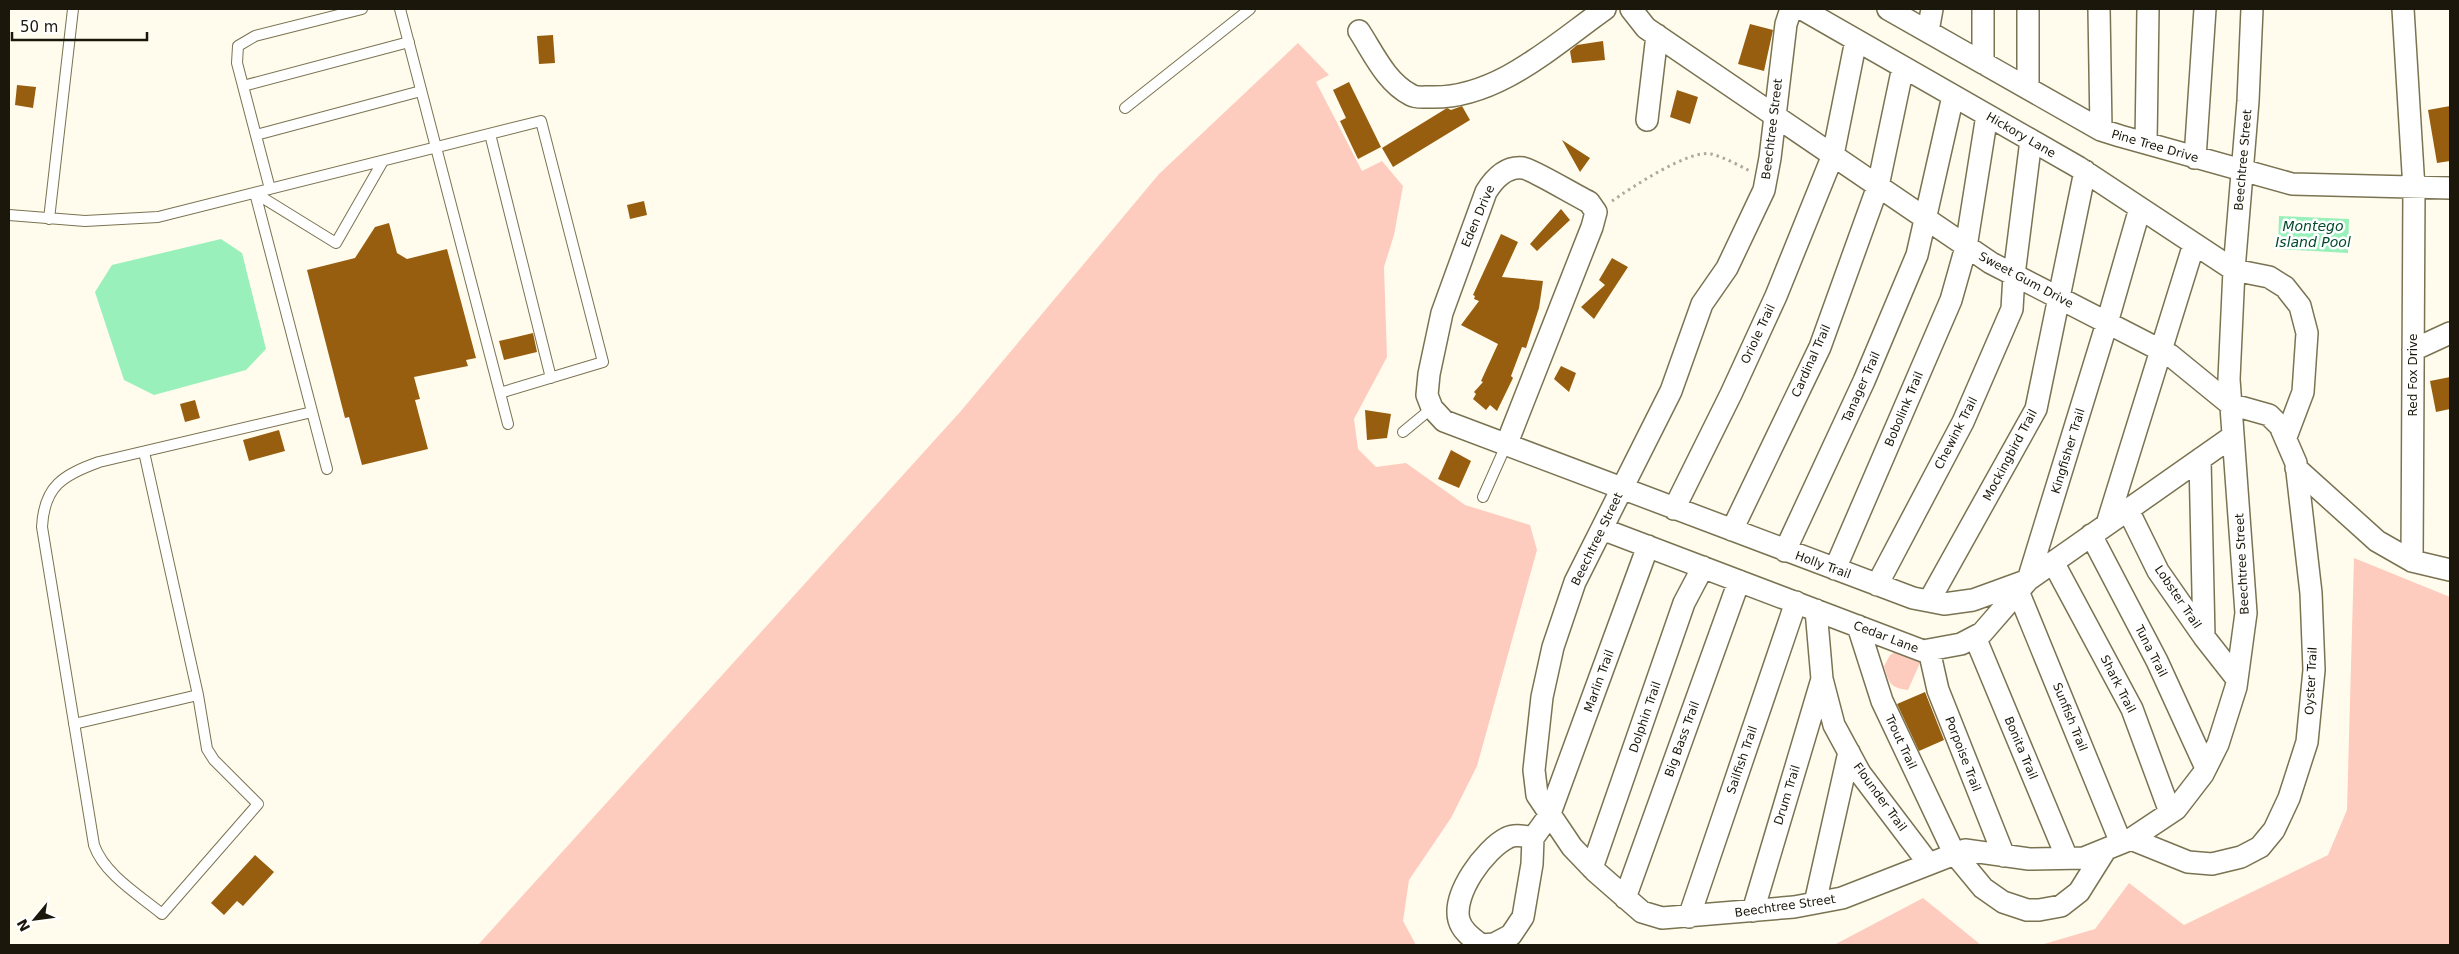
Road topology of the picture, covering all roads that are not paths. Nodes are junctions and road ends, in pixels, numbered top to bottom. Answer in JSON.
{"nodes":[{"id":1,"x":73,"y":9,"type":"edge"},
{"id":2,"x":362,"y":9,"type":"edge"},
{"id":3,"x":400,"y":9,"type":"edge"},
{"id":4,"x":1250,"y":9,"type":"edge"},
{"id":5,"x":1605,"y":9,"type":"edge"},
{"id":6,"x":1631,"y":9,"type":"edge"},
{"id":7,"x":1791,"y":9,"type":"edge"},
{"id":8,"x":1802,"y":9,"type":"edge"},
{"id":9,"x":1888,"y":9,"type":"edge"},
{"id":10,"x":1932,"y":9,"type":"edge"},
{"id":11,"x":1983,"y":9,"type":"edge"},
{"id":12,"x":2028,"y":9,"type":"edge"},
{"id":13,"x":2099,"y":9,"type":"edge"},
{"id":14,"x":2148,"y":9,"type":"edge"},
{"id":15,"x":2205,"y":9,"type":"edge"},
{"id":16,"x":2252,"y":9,"type":"edge"},
{"id":17,"x":2403,"y":9,"type":"edge"},
{"id":18,"x":1358,"y":31,"type":"dead end"},
{"id":19,"x":1928,"y":31,"type":"junction"},
{"id":20,"x":1657,"y":35,"type":"junction"},
{"id":21,"x":1856,"y":40,"type":"junction"},
{"id":22,"x":408,"y":42,"type":"junction"},
{"id":23,"x":1983,"y":63,"type":"junction"},
{"id":24,"x":1903,"y":67,"type":"junction"},
{"id":25,"x":243,"y":86,"type":"junction"},
{"id":26,"x":2028,"y":88,"type":"junction"},
{"id":27,"x":422,"y":91,"type":"junction"},
{"id":28,"x":1953,"y":96,"type":"junction"},
{"id":29,"x":1125,"y":108,"type":"dead end"},
{"id":30,"x":1987,"y":115,"type":"junction"},
{"id":31,"x":1774,"y":116,"type":"junction"},
{"id":32,"x":1647,"y":120,"type":"dead end"},
{"id":33,"x":2102,"y":130,"type":"junction"},
{"id":34,"x":490,"y":134,"type":"junction"},
{"id":35,"x":256,"y":135,"type":"junction"},
{"id":36,"x":2031,"y":140,"type":"junction"},
{"id":37,"x":2146,"y":143,"type":"junction"},
{"id":38,"x":436,"y":147,"type":"junction"},
{"id":39,"x":1833,"y":156,"type":"junction"},
{"id":40,"x":2194,"y":158,"type":"junction"},
{"id":41,"x":383,"y":161,"type":"junction"},
{"id":42,"x":2241,"y":171,"type":"junction"},
{"id":43,"x":2085,"y":172,"type":"junction"},
{"id":44,"x":1878,"y":186,"type":"junction"},
{"id":45,"x":2450,"y":188,"type":"edge"},
{"id":46,"x":270,"y":189,"type":"junction"},
{"id":47,"x":2414,"y":189,"type":"junction"},
{"id":48,"x":255,"y":193,"type":"junction"},
{"id":49,"x":2140,"y":208,"type":"junction"},
{"id":50,"x":9,"y":215,"type":"edge"},
{"id":51,"x":49,"y":219,"type":"junction"},
{"id":52,"x":1925,"y":219,"type":"junction"},
{"id":53,"x":2194,"y":244,"type":"junction"},
{"id":54,"x":1966,"y":247,"type":"junction"},
{"id":55,"x":2234,"y":270,"type":"junction"},
{"id":56,"x":2014,"y":275,"type":"junction"},
{"id":57,"x":2059,"y":298,"type":"junction"},
{"id":58,"x":2107,"y":323,"type":"junction"},
{"id":59,"x":2450,"y":333,"type":"edge"},
{"id":60,"x":2161,"y":350,"type":"junction"},
{"id":61,"x":2414,"y":350,"type":"junction"},
{"id":62,"x":551,"y":378,"type":"junction"},
{"id":63,"x":500,"y":393,"type":"junction"},
{"id":64,"x":2230,"y":404,"type":"junction"},
{"id":65,"x":1432,"y":408,"type":"junction"},
{"id":66,"x":312,"y":412,"type":"junction"},
{"id":67,"x":508,"y":424,"type":"dead end"},
{"id":68,"x":1403,"y":432,"type":"dead end"},
{"id":69,"x":2233,"y":436,"type":"junction"},
{"id":70,"x":2286,"y":437,"type":"junction"},
{"id":71,"x":1507,"y":443,"type":"junction"},
{"id":72,"x":144,"y":452,"type":"junction"},
{"id":73,"x":2200,"y":459,"type":"junction"},
{"id":74,"x":327,"y":468,"type":"dead end"},
{"id":75,"x":2296,"y":468,"type":"junction"},
{"id":76,"x":1622,"y":490,"type":"junction"},
{"id":77,"x":1484,"y":497,"type":"dead end"},
{"id":78,"x":1674,"y":509,"type":"junction"},
{"id":79,"x":2128,"y":510,"type":"junction"},
{"id":80,"x":1602,"y":528,"type":"junction"},
{"id":81,"x":1732,"y":530,"type":"junction"},
{"id":82,"x":2099,"y":530,"type":"junction"},
{"id":83,"x":1648,"y":546,"type":"junction"},
{"id":84,"x":1785,"y":550,"type":"junction"},
{"id":85,"x":2412,"y":561,"type":"junction"},
{"id":86,"x":2053,"y":562,"type":"junction"},
{"id":87,"x":1703,"y":567,"type":"junction"},
{"id":88,"x":1835,"y":569,"type":"junction"},
{"id":89,"x":2450,"y":570,"type":"edge"},
{"id":90,"x":1738,"y":581,"type":"junction"},
{"id":91,"x":1877,"y":585,"type":"junction"},
{"id":92,"x":2023,"y":585,"type":"junction"},
{"id":93,"x":1929,"y":601,"type":"junction"},
{"id":94,"x":1796,"y":602,"type":"junction"},
{"id":95,"x":1816,"y":610,"type":"junction"},
{"id":96,"x":1858,"y":626,"type":"junction"},
{"id":97,"x":1975,"y":637,"type":"junction"},
{"id":98,"x":2204,"y":637,"type":"junction"},
{"id":99,"x":1928,"y":650,"type":"junction"},
{"id":100,"x":1822,"y":679,"type":"junction"},
{"id":101,"x":2238,"y":679,"type":"junction"},
{"id":102,"x":198,"y":695,"type":"junction"},
{"id":103,"x":74,"y":724,"type":"junction"},
{"id":104,"x":1849,"y":752,"type":"junction"},
{"id":105,"x":2206,"y":768,"type":"junction"},
{"id":106,"x":2170,"y":812,"type":"junction"},
{"id":107,"x":1550,"y":816,"type":"junction"},
{"id":108,"x":1533,"y":838,"type":"junction"},
{"id":109,"x":2119,"y":844,"type":"junction"},
{"id":110,"x":1954,"y":853,"type":"junction"},
{"id":111,"x":2004,"y":856,"type":"junction"},
{"id":112,"x":2067,"y":858,"type":"junction"},
{"id":113,"x":1930,"y":864,"type":"junction"},
{"id":114,"x":1592,"y":868,"type":"junction"},
{"id":115,"x":1625,"y":898,"type":"junction"},
{"id":116,"x":1815,"y":903,"type":"junction"},
{"id":117,"x":1753,"y":911,"type":"junction"},
{"id":118,"x":1689,"y":917,"type":"junction"}],
"edges":[{"from":1,"to":51,"type":"lane"},
{"from":2,"to":25,"type":"lane"},
{"from":3,"to":22,"type":"lane"},
{"from":4,"to":29,"type":"lane"},
{"from":5,"to":18,"type":"street"},
{"from":6,"to":20,"type":"street","name":"Sweet Gum Drive"},
{"from":7,"to":31,"type":"street","name":"Beechtree Street"},
{"from":8,"to":21,"type":"street","name":"Hickory Lane"},
{"from":9,"to":19,"type":"street","name":"Pine Tree Drive"},
{"from":10,"to":19,"type":"street"},
{"from":11,"to":23,"type":"street"},
{"from":12,"to":26,"type":"street"},
{"from":13,"to":33,"type":"street"},
{"from":14,"to":37,"type":"street"},
{"from":15,"to":40,"type":"street"},
{"from":16,"to":42,"type":"street","name":"Beechtree Street"},
{"from":17,"to":47,"type":"street","name":"Red Fox Drive"},
{"from":19,"to":23,"type":"street","name":"Pine Tree Drive"},
{"from":20,"to":31,"type":"street","name":"Sweet Gum Drive"},
{"from":20,"to":32,"type":"street"},
{"from":21,"to":24,"type":"street","name":"Hickory Lane"},
{"from":21,"to":39,"type":"street","name":"Oriole Trail"},
{"from":22,"to":25,"type":"lane"},
{"from":22,"to":27,"type":"lane"},
{"from":23,"to":26,"type":"street","name":"Pine Tree Drive"},
{"from":24,"to":28,"type":"street","name":"Hickory Lane"},
{"from":24,"to":44,"type":"street","name":"Cardinal Trail"},
{"from":25,"to":35,"type":"lane"},
{"from":26,"to":33,"type":"street","name":"Pine Tree Drive"},
{"from":27,"to":35,"type":"lane"},
{"from":27,"to":38,"type":"lane"},
{"from":28,"to":30,"type":"street","name":"Hickory Lane"},
{"from":28,"to":52,"type":"street","name":"Tanager Trail"},
{"from":30,"to":36,"type":"street","name":"Hickory Lane"},
{"from":30,"to":54,"type":"street","name":"Bobolink Trail"},
{"from":31,"to":39,"type":"street","name":"Sweet Gum Drive"},
{"from":31,"to":76,"type":"street","name":"Beechtree Street"},
{"from":33,"to":37,"type":"street","name":"Pine Tree Drive"},
{"from":34,"to":38,"type":"lane"},
{"from":34,"to":62,"type":"lane"},
{"from":34,"to":62,"type":"lane"},
{"from":35,"to":46,"type":"lane"},
{"from":36,"to":43,"type":"street","name":"Hickory Lane"},
{"from":36,"to":56,"type":"street","name":"Chewink Trail"},
{"from":37,"to":40,"type":"street","name":"Pine Tree Drive"},
{"from":38,"to":41,"type":"lane"},
{"from":38,"to":63,"type":"lane"},
{"from":39,"to":44,"type":"street","name":"Sweet Gum Drive"},
{"from":39,"to":78,"type":"street","name":"Oriole Trail"},
{"from":40,"to":42,"type":"street","name":"Pine Tree Drive"},
{"from":41,"to":46,"type":"lane"},
{"from":41,"to":48,"type":"lane"},
{"from":42,"to":47,"type":"street","name":"Pine Tree Drive"},
{"from":42,"to":55,"type":"street","name":"Beechtree Street"},
{"from":43,"to":49,"type":"street","name":"Hickory Lane"},
{"from":43,"to":57,"type":"street","name":"Mockingbird Trail"},
{"from":44,"to":52,"type":"street","name":"Sweet Gum Drive"},
{"from":44,"to":81,"type":"street","name":"Cardinal Trail"},
{"from":45,"to":47,"type":"street","name":"Pine Tree Drive"},
{"from":46,"to":48,"type":"lane"},
{"from":47,"to":61,"type":"street","name":"Red Fox Drive"},
{"from":48,"to":51,"type":"lane"},
{"from":48,"to":66,"type":"lane"},
{"from":49,"to":53,"type":"street","name":"Hickory Lane"},
{"from":49,"to":58,"type":"street","name":"Kingfisher Trail"},
{"from":50,"to":51,"type":"lane"},
{"from":52,"to":54,"type":"street","name":"Sweet Gum Drive"},
{"from":52,"to":84,"type":"street","name":"Tanager Trail"},
{"from":53,"to":55,"type":"street","name":"Hickory Lane"},
{"from":53,"to":60,"type":"street"},
{"from":54,"to":56,"type":"street","name":"Sweet Gum Drive"},
{"from":54,"to":88,"type":"street","name":"Bobolink Trail"},
{"from":55,"to":64,"type":"street","name":"Beechtree Street"},
{"from":55,"to":70,"type":"street"},
{"from":56,"to":57,"type":"street","name":"Sweet Gum Drive"},
{"from":56,"to":91,"type":"street","name":"Chewink Trail"},
{"from":57,"to":58,"type":"street","name":"Sweet Gum Drive"},
{"from":57,"to":93,"type":"street","name":"Mockingbird Trail"},
{"from":58,"to":60,"type":"street","name":"Sweet Gum Drive"},
{"from":58,"to":92,"type":"street","name":"Kingfisher Trail"},
{"from":59,"to":61,"type":"street"},
{"from":60,"to":64,"type":"street","name":"Sweet Gum Drive"},
{"from":60,"to":82,"type":"street"},
{"from":61,"to":85,"type":"street","name":"Red Fox Drive"},
{"from":62,"to":63,"type":"lane"},
{"from":63,"to":67,"type":"lane"},
{"from":64,"to":69,"type":"street","name":"Beechtree Street"},
{"from":64,"to":70,"type":"street","name":"Oyster Trail"},
{"from":65,"to":68,"type":"lane"},
{"from":65,"to":71,"type":"street"},
{"from":65,"to":71,"type":"street","name":"Eden Drive"},
{"from":66,"to":72,"type":"lane"},
{"from":66,"to":74,"type":"lane"},
{"from":69,"to":73,"type":"street","name":"Cedar Lane"},
{"from":69,"to":101,"type":"street","name":"Beechtree Street"},
{"from":70,"to":75,"type":"street","name":"Oyster Trail"},
{"from":71,"to":76,"type":"street"},
{"from":71,"to":77,"type":"lane"},
{"from":72,"to":102,"type":"lane"},
{"from":72,"to":103,"type":"lane"},
{"from":73,"to":79,"type":"street","name":"Cedar Lane"},
{"from":73,"to":98,"type":"street"},
{"from":75,"to":85,"type":"street"},
{"from":75,"to":109,"type":"street","name":"Oyster Trail"},
{"from":76,"to":78,"type":"street","name":"Holly Trail"},
{"from":76,"to":80,"type":"street","name":"Beechtree Street"},
{"from":78,"to":81,"type":"street","name":"Holly Trail"},
{"from":79,"to":82,"type":"street","name":"Cedar Lane"},
{"from":79,"to":98,"type":"street","name":"Lobster Trail"},
{"from":80,"to":83,"type":"street","name":"Cedar Lane"},
{"from":80,"to":107,"type":"street","name":"Beechtree Street"},
{"from":81,"to":84,"type":"street","name":"Holly Trail"},
{"from":82,"to":86,"type":"street","name":"Cedar Lane"},
{"from":82,"to":105,"type":"street","name":"Tuna Trail"},
{"from":83,"to":87,"type":"street","name":"Cedar Lane"},
{"from":83,"to":107,"type":"street","name":"Marlin Trail"},
{"from":84,"to":88,"type":"street","name":"Holly Trail"},
{"from":85,"to":89,"type":"street"},
{"from":86,"to":92,"type":"street","name":"Cedar Lane"},
{"from":86,"to":106,"type":"street","name":"Shark Trail"},
{"from":87,"to":90,"type":"street","name":"Cedar Lane"},
{"from":87,"to":114,"type":"street","name":"Dolphin Trail"},
{"from":88,"to":91,"type":"street","name":"Holly Trail"},
{"from":90,"to":94,"type":"street","name":"Cedar Lane"},
{"from":90,"to":115,"type":"street","name":"Big Bass Trail"},
{"from":91,"to":93,"type":"street","name":"Holly Trail"},
{"from":92,"to":93,"type":"street","name":"Holly Trail"},
{"from":92,"to":97,"type":"street","name":"Cedar Lane"},
{"from":92,"to":109,"type":"street","name":"Sunfish Trail"},
{"from":94,"to":95,"type":"street","name":"Cedar Lane"},
{"from":94,"to":118,"type":"street","name":"Sailfish Trail"},
{"from":95,"to":96,"type":"street","name":"Cedar Lane"},
{"from":95,"to":100,"type":"street","name":"Flounder Trail"},
{"from":96,"to":99,"type":"street","name":"Cedar Lane"},
{"from":96,"to":110,"type":"street","name":"Trout Trail"},
{"from":97,"to":99,"type":"street","name":"Cedar Lane"},
{"from":97,"to":112,"type":"street","name":"Bonita Trail"},
{"from":98,"to":101,"type":"street","name":"Lobster Trail"},
{"from":99,"to":111,"type":"street","name":"Porpoise Trail"},
{"from":100,"to":104,"type":"street","name":"Flounder Trail"},
{"from":100,"to":117,"type":"street","name":"Drum Trail"},
{"from":101,"to":105,"type":"street","name":"Beechtree Street"},
{"from":102,"to":103,"type":"lane"},
{"from":102,"to":103,"type":"lane"},
{"from":104,"to":113,"type":"street","name":"Flounder Trail"},
{"from":104,"to":116,"type":"street"},
{"from":105,"to":106,"type":"street","name":"Beechtree Street"},
{"from":106,"to":109,"type":"street","name":"Beechtree Street"},
{"from":107,"to":108,"type":"street","name":"Marlin Trail"},
{"from":107,"to":114,"type":"street","name":"Beechtree Street"},
{"from":108,"to":108,"type":"street"},
{"from":109,"to":110,"type":"street"},
{"from":109,"to":112,"type":"street","name":"Beechtree Street"},
{"from":110,"to":111,"type":"street","name":"Beechtree Street"},
{"from":110,"to":113,"type":"street","name":"Beechtree Street"},
{"from":111,"to":112,"type":"street","name":"Beechtree Street"},
{"from":113,"to":116,"type":"street","name":"Beechtree Street"},
{"from":114,"to":115,"type":"street","name":"Beechtree Street"},
{"from":115,"to":118,"type":"street","name":"Beechtree Street"},
{"from":116,"to":117,"type":"street","name":"Beechtree Street"},
{"from":117,"to":118,"type":"street","name":"Beechtree Street"}]}
